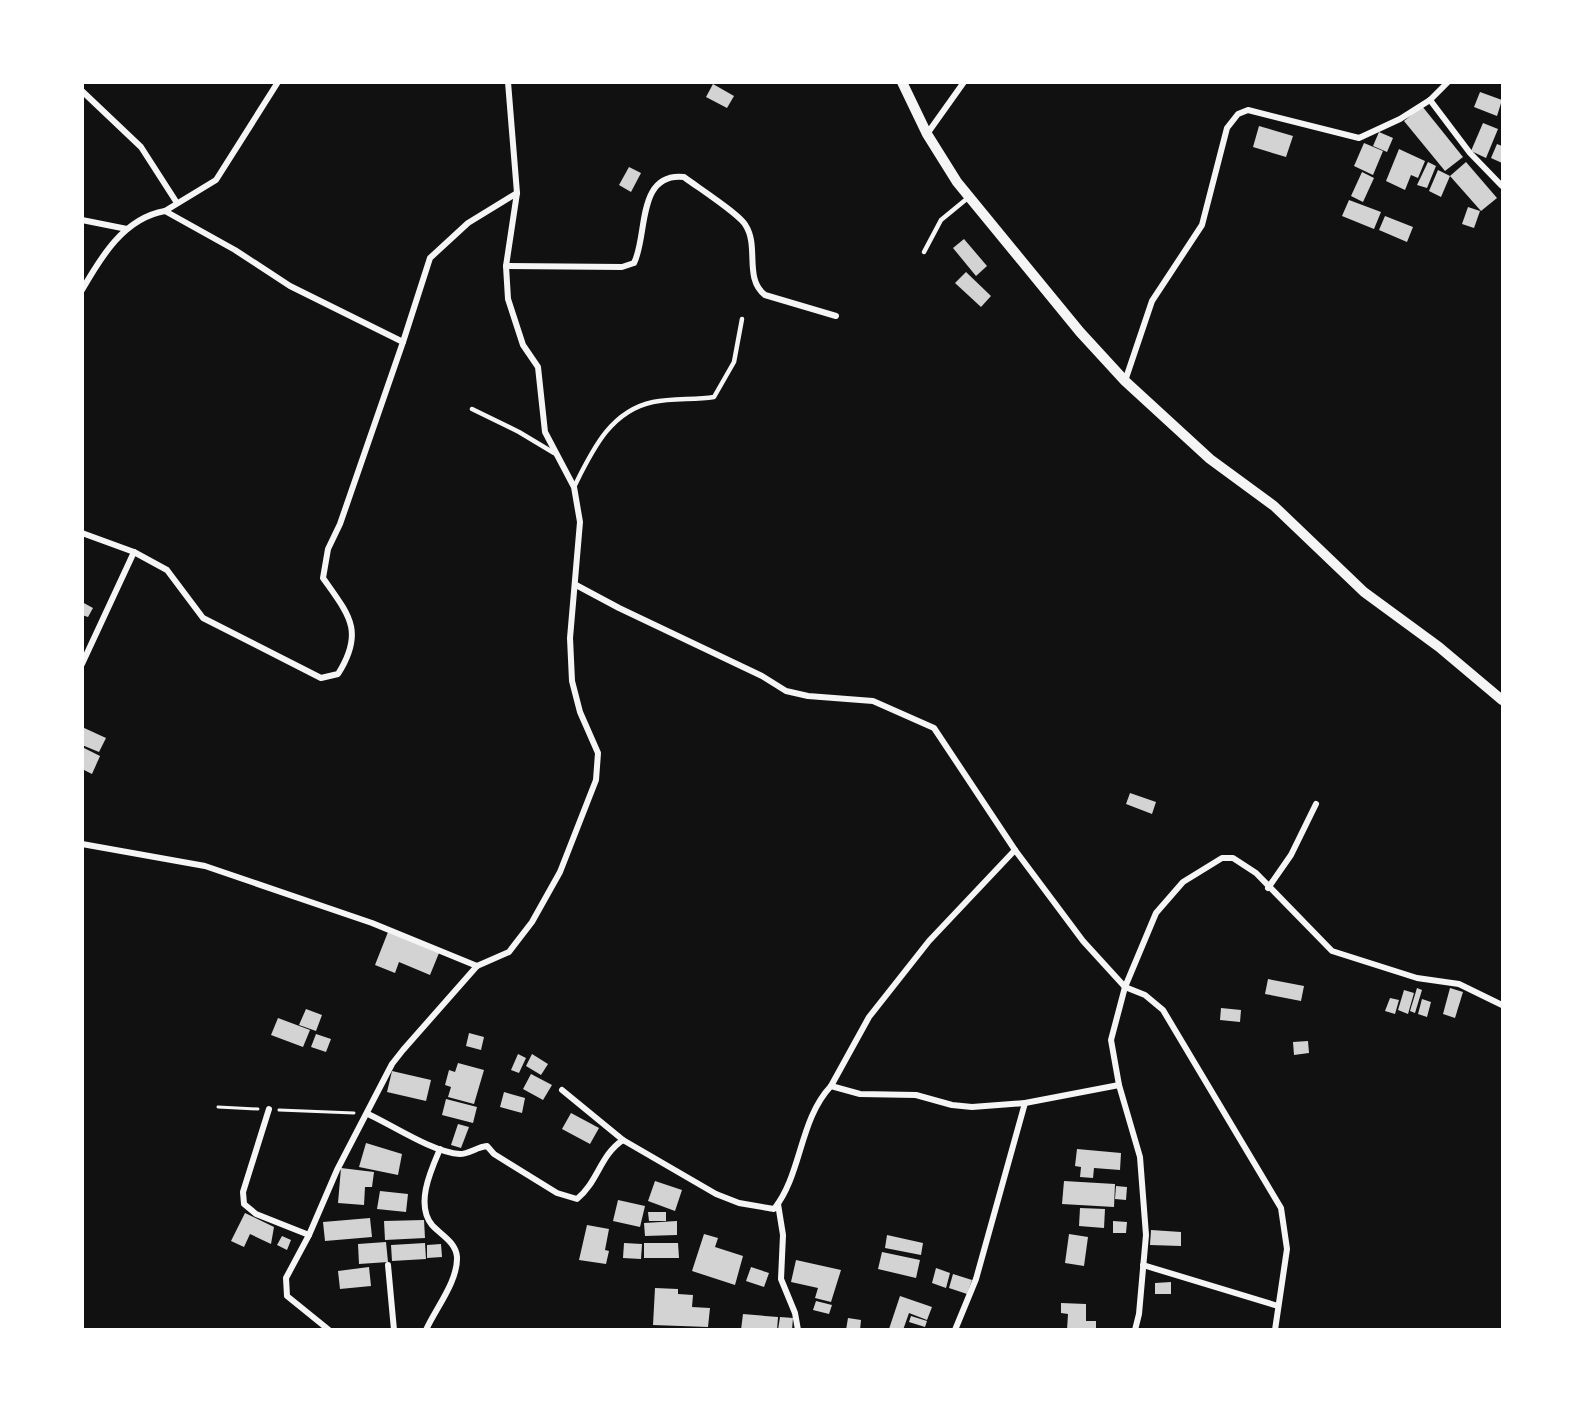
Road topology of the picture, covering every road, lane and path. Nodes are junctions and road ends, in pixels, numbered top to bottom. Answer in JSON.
{"nodes":[{"id":1,"x":278,"y":82,"type":"edge"},
{"id":2,"x":508,"y":82,"type":"edge"},
{"id":3,"x":902,"y":82,"type":"edge"},
{"id":4,"x":964,"y":82,"type":"edge"},
{"id":5,"x":1448,"y":82,"type":"edge"},
{"id":6,"x":82,"y":91,"type":"edge"},
{"id":7,"x":1430,"y":100,"type":"junction"},
{"id":8,"x":927,"y":134,"type":"junction"},
{"id":9,"x":1503,"y":186,"type":"edge"},
{"id":10,"x":518,"y":193,"type":"junction"},
{"id":11,"x":969,"y":196,"type":"junction"},
{"id":12,"x":177,"y":202,"type":"junction"},
{"id":13,"x":165,"y":211,"type":"junction"},
{"id":14,"x":82,"y":220,"type":"edge"},
{"id":15,"x":127,"y":229,"type":"junction"},
{"id":16,"x":924,"y":252,"type":"dead end"},
{"id":17,"x":506,"y":266,"type":"junction"},
{"id":18,"x":82,"y":290,"type":"edge"},
{"id":19,"x":836,"y":316,"type":"dead end"},
{"id":20,"x":742,"y":319,"type":"dead end"},
{"id":21,"x":403,"y":342,"type":"junction"},
{"id":22,"x":1125,"y":381,"type":"junction"},
{"id":23,"x":472,"y":409,"type":"dead end"},
{"id":24,"x":554,"y":453,"type":"junction"},
{"id":25,"x":574,"y":487,"type":"junction"},
{"id":26,"x":82,"y":533,"type":"edge"},
{"id":27,"x":134,"y":552,"type":"junction"},
{"id":28,"x":576,"y":585,"type":"junction"},
{"id":29,"x":82,"y":663,"type":"edge"},
{"id":30,"x":1503,"y":700,"type":"edge"},
{"id":31,"x":1316,"y":804,"type":"dead end"},
{"id":32,"x":82,"y":844,"type":"edge"},
{"id":33,"x":1015,"y":850,"type":"junction"},
{"id":34,"x":1268,"y":888,"type":"junction"},
{"id":35,"x":477,"y":966,"type":"junction"},
{"id":36,"x":1125,"y":987,"type":"junction"},
{"id":37,"x":1503,"y":1005,"type":"edge"},
{"id":38,"x":1119,"y":1085,"type":"junction"},
{"id":39,"x":831,"y":1086,"type":"junction"},
{"id":40,"x":562,"y":1090,"type":"dead end"},
{"id":41,"x":1026,"y":1103,"type":"junction"},
{"id":42,"x":218,"y":1107,"type":"dead end"},
{"id":43,"x":269,"y":1109,"type":"junction"},
{"id":44,"x":368,"y":1113,"type":"junction"},
{"id":45,"x":623,"y":1140,"type":"junction"},
{"id":46,"x":440,"y":1149,"type":"junction"},
{"id":47,"x":777,"y":1204,"type":"junction"},
{"id":48,"x":309,"y":1235,"type":"junction"},
{"id":49,"x":388,"y":1265,"type":"dead end"},
{"id":50,"x":1143,"y":1265,"type":"junction"},
{"id":51,"x":1278,"y":1306,"type":"junction"},
{"id":52,"x":329,"y":1329,"type":"edge"},
{"id":53,"x":394,"y":1329,"type":"edge"},
{"id":54,"x":426,"y":1329,"type":"edge"},
{"id":55,"x":798,"y":1329,"type":"edge"},
{"id":56,"x":955,"y":1329,"type":"edge"},
{"id":57,"x":1135,"y":1329,"type":"edge"},
{"id":58,"x":1275,"y":1329,"type":"edge"}],
"edges":[{"from":1,"to":12,"type":"street"},
{"from":2,"to":10,"type":"street"},
{"from":3,"to":8,"type":"street"},
{"from":4,"to":8,"type":"street"},
{"from":5,"to":7,"type":"street"},
{"from":6,"to":12,"type":"street"},
{"from":7,"to":9,"type":"street"},
{"from":7,"to":22,"type":"street"},
{"from":8,"to":11,"type":"street"},
{"from":10,"to":17,"type":"street"},
{"from":10,"to":21,"type":"street"},
{"from":11,"to":16,"type":"lane"},
{"from":11,"to":22,"type":"street"},
{"from":12,"to":13,"type":"street"},
{"from":13,"to":15,"type":"street"},
{"from":13,"to":21,"type":"street"},
{"from":14,"to":15,"type":"street"},
{"from":15,"to":18,"type":"street"},
{"from":17,"to":19,"type":"street"},
{"from":17,"to":24,"type":"street"},
{"from":20,"to":25,"type":"lane"},
{"from":21,"to":27,"type":"street"},
{"from":22,"to":30,"type":"street"},
{"from":23,"to":24,"type":"lane"},
{"from":24,"to":25,"type":"street"},
{"from":25,"to":28,"type":"street"},
{"from":26,"to":27,"type":"street"},
{"from":27,"to":29,"type":"street"},
{"from":28,"to":33,"type":"street"},
{"from":28,"to":35,"type":"street"},
{"from":31,"to":34,"type":"street"},
{"from":32,"to":35,"type":"street"},
{"from":33,"to":36,"type":"street"},
{"from":33,"to":39,"type":"street"},
{"from":34,"to":36,"type":"street"},
{"from":34,"to":37,"type":"street"},
{"from":35,"to":44,"type":"street"},
{"from":36,"to":38,"type":"street"},
{"from":36,"to":51,"type":"street"},
{"from":38,"to":41,"type":"street"},
{"from":38,"to":50,"type":"street"},
{"from":39,"to":41,"type":"street"},
{"from":39,"to":47,"type":"street"},
{"from":40,"to":45,"type":"street"},
{"from":41,"to":56,"type":"street"},
{"from":42,"to":43,"type":"path"},
{"from":43,"to":44,"type":"path"},
{"from":43,"to":48,"type":"street"},
{"from":44,"to":46,"type":"street"},
{"from":44,"to":48,"type":"street"},
{"from":45,"to":46,"type":"street"},
{"from":45,"to":47,"type":"street"},
{"from":46,"to":54,"type":"street"},
{"from":47,"to":55,"type":"street"},
{"from":48,"to":52,"type":"street"},
{"from":49,"to":53,"type":"street"},
{"from":50,"to":51,"type":"street"},
{"from":50,"to":57,"type":"street"},
{"from":51,"to":58,"type":"street"}]}
